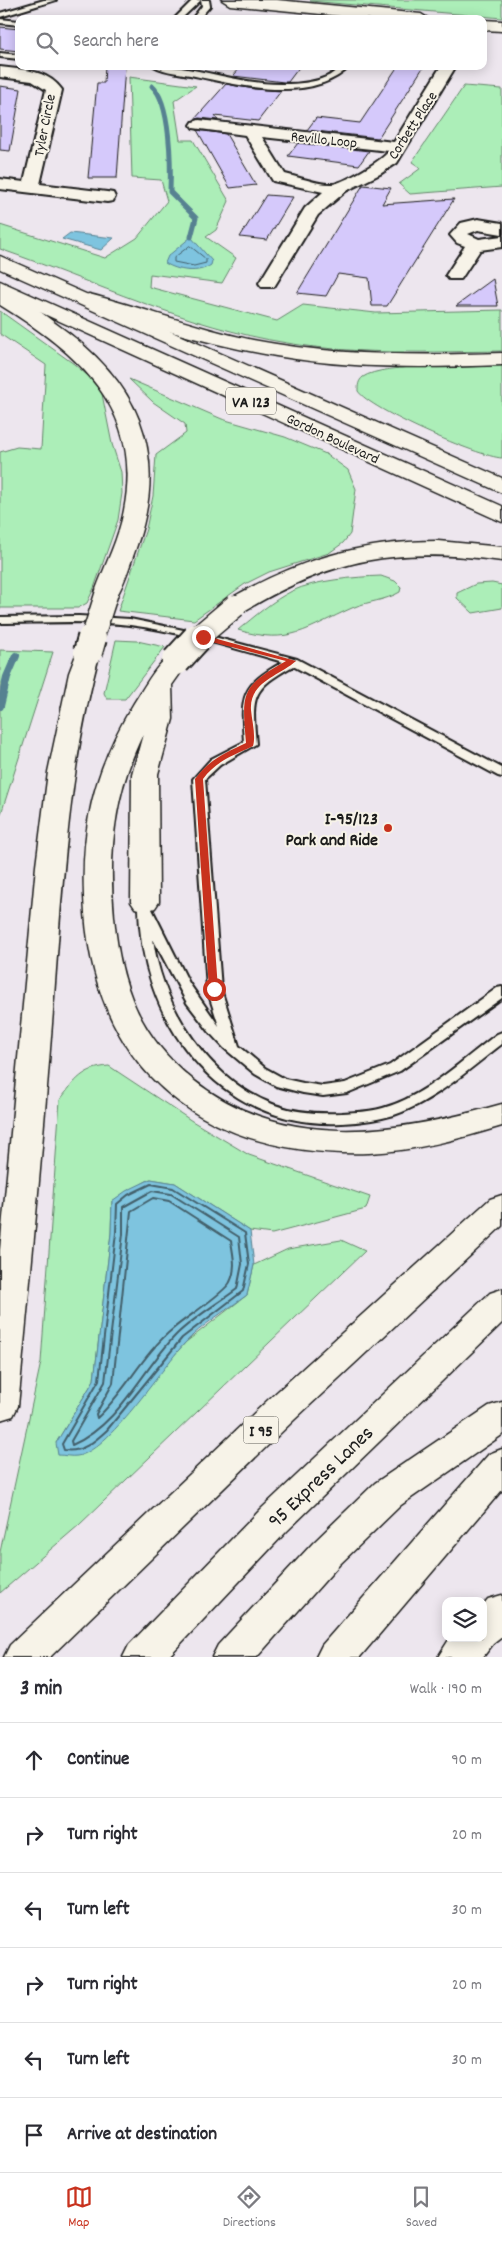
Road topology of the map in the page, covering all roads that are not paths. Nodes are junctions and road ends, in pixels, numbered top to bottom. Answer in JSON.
{"nodes":[{"id":1,"x":52,"y":0,"type":"edge"},
{"id":2,"x":198,"y":0,"type":"edge"},
{"id":3,"x":205,"y":0,"type":"edge"},
{"id":4,"x":230,"y":0,"type":"edge"},
{"id":5,"x":0,"y":15,"type":"edge"},
{"id":6,"x":181,"y":15,"type":"edge"},
{"id":7,"x":198,"y":15,"type":"edge"},
{"id":8,"x":368,"y":15,"type":"edge"},
{"id":9,"x":0,"y":21,"type":"edge"},
{"id":10,"x":15,"y":23,"type":"edge"},
{"id":11,"x":487,"y":25,"type":"edge"},
{"id":12,"x":502,"y":26,"type":"edge"},
{"id":13,"x":0,"y":55,"type":"edge"},
{"id":14,"x":15,"y":57,"type":"edge"},
{"id":15,"x":177,"y":70,"type":"edge"},
{"id":16,"x":343,"y":70,"type":"edge"},
{"id":17,"x":446,"y":70,"type":"edge"},
{"id":18,"x":0,"y":72,"type":"edge"},
{"id":19,"x":199,"y":125,"type":"dead end"},
{"id":20,"x":251,"y":131,"type":"junction"},
{"id":21,"x":398,"y":147,"type":"junction"},
{"id":22,"x":0,"y":184,"type":"edge"},
{"id":23,"x":31,"y":187,"type":"junction"},
{"id":24,"x":336,"y":190,"type":"junction"},
{"id":25,"x":107,"y":197,"type":"dead end"},
{"id":26,"x":502,"y":229,"type":"edge"},
{"id":27,"x":502,"y":241,"type":"edge"},
{"id":28,"x":475,"y":244,"type":"junction"},
{"id":29,"x":0,"y":262,"type":"edge"},
{"id":30,"x":455,"y":275,"type":"dead end"},
{"id":31,"x":268,"y":283,"type":"dead end"},
{"id":32,"x":0,"y":287,"type":"edge"},
{"id":33,"x":0,"y":296,"type":"edge"},
{"id":34,"x":89,"y":300,"type":"junction"},
{"id":35,"x":502,"y":359,"type":"edge"},
{"id":36,"x":502,"y":486,"type":"edge"},
{"id":37,"x":502,"y":515,"type":"edge"},
{"id":38,"x":502,"y":554,"type":"edge"},
{"id":39,"x":502,"y":570,"type":"edge"},
{"id":40,"x":275,"y":584,"type":"junction"},
{"id":41,"x":0,"y":620,"type":"edge"},
{"id":42,"x":293,"y":661,"type":"junction"},
{"id":43,"x":168,"y":672,"type":"junction"},
{"id":44,"x":502,"y":773,"type":"edge"},
{"id":45,"x":145,"y":902,"type":"junction"},
{"id":46,"x":502,"y":991,"type":"edge"},
{"id":47,"x":502,"y":1037,"type":"edge"},
{"id":48,"x":232,"y":1048,"type":"junction"},
{"id":49,"x":502,"y":1115,"type":"edge"},
{"id":50,"x":502,"y":1207,"type":"edge"},
{"id":51,"x":502,"y":1302,"type":"edge"},
{"id":52,"x":0,"y":1406,"type":"edge"},
{"id":53,"x":502,"y":1416,"type":"edge"},
{"id":54,"x":502,"y":1464,"type":"edge"},
{"id":55,"x":502,"y":1611,"type":"edge"},
{"id":56,"x":487,"y":1627,"type":"edge"},
{"id":57,"x":472,"y":1642,"type":"edge"},
{"id":58,"x":243,"y":1646,"type":"edge"},
{"id":59,"x":24,"y":1657,"type":"edge"},
{"id":60,"x":143,"y":1657,"type":"edge"},
{"id":61,"x":336,"y":1657,"type":"edge"},
{"id":62,"x":458,"y":1657,"type":"edge"}],
"edges":[{"from":1,"to":5,"type":"lane"},
{"from":2,"to":6,"type":"lane"},
{"from":3,"to":7,"type":"lane"},
{"from":4,"to":8,"type":"main road"},
{"from":9,"to":10,"type":"lane"},
{"from":11,"to":12,"type":"main road"},
{"from":13,"to":14,"type":"lane"},
{"from":15,"to":16,"type":"lane"},
{"from":17,"to":21,"type":"street","name":"Corbett Place"},
{"from":18,"to":23,"type":"street","name":"Tyler Circle"},
{"from":19,"to":20,"type":"street","name":"Revillo Loop"},
{"from":20,"to":21,"type":"street","name":"Revillo Loop"},
{"from":20,"to":24,"type":"street"},
{"from":21,"to":24,"type":"street","name":"Corbett Place"},
{"from":22,"to":23,"type":"street"},
{"from":23,"to":25,"type":"street"},
{"from":24,"to":31,"type":"street","name":"Corbett Place"},
{"from":26,"to":28,"type":"street"},
{"from":27,"to":28,"type":"street"},
{"from":28,"to":30,"type":"street"},
{"from":29,"to":34,"type":"main road","name":"Gordon Boulevard","number":"VA 123"},
{"from":32,"to":37,"type":"main road","name":"Gordon Boulevard","number":"VA 123"},
{"from":33,"to":52,"type":"main road","bridge":true},
{"from":34,"to":35,"type":"main road"},
{"from":34,"to":36,"type":"main road","name":"Gordon Boulevard","number":"VA 123"},
{"from":38,"to":40,"type":"main road"},
{"from":39,"to":40,"type":"main road"},
{"from":40,"to":43,"type":"main road","bridge":true},
{"from":41,"to":42,"type":"lane"},
{"from":42,"to":44,"type":"lane"},
{"from":42,"to":48,"type":"lane"},
{"from":43,"to":45,"type":"main road"},
{"from":43,"to":49,"type":"main road"},
{"from":45,"to":47,"type":"lane"},
{"from":45,"to":48,"type":"lane"},
{"from":46,"to":48,"type":"lane"},
{"from":50,"to":59,"type":"main road","number":"I 95"},
{"from":51,"to":60,"type":"main road","name":"95 Express Lanes"},
{"from":53,"to":58,"type":"main road"},
{"from":54,"to":61,"type":"main road"},
{"from":55,"to":56,"type":"main road"},
{"from":57,"to":62,"type":"main road"}]}
